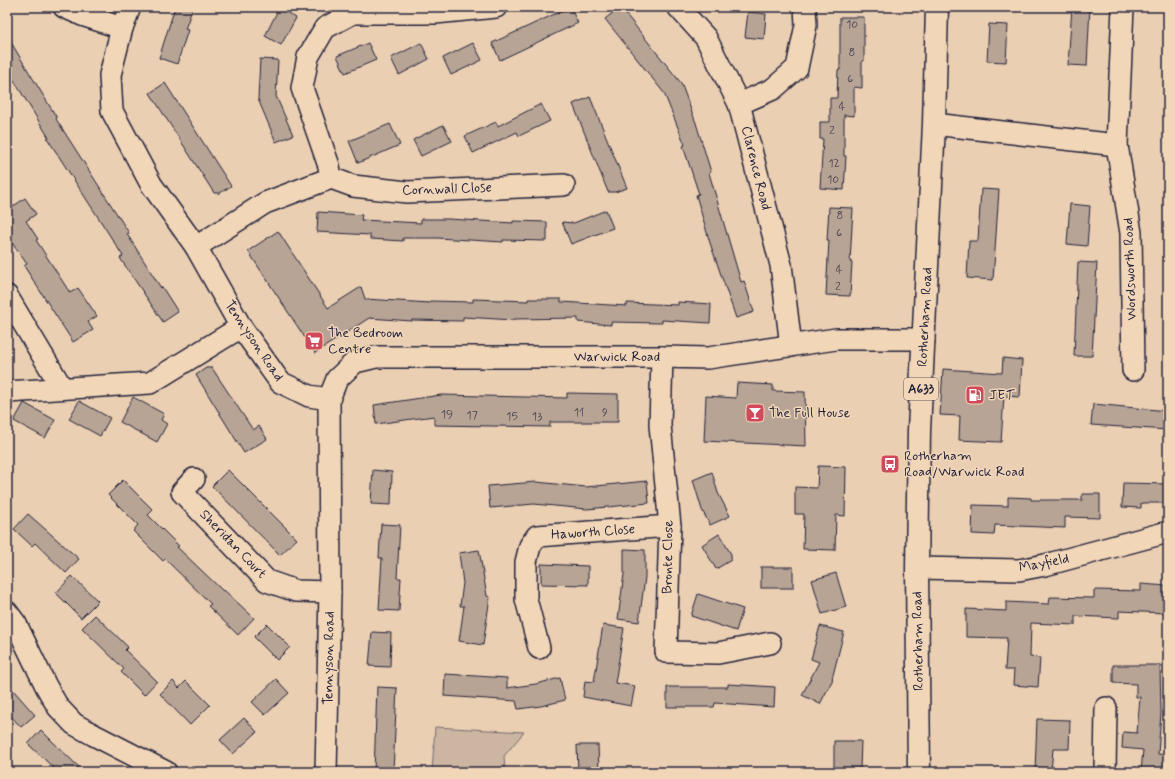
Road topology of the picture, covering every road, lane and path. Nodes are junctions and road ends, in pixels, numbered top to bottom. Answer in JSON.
{"nodes":[{"id":1,"x":64,"y":7,"type":"edge"},
{"id":2,"x":130,"y":7,"type":"edge"},
{"id":3,"x":496,"y":7,"type":"edge"},
{"id":4,"x":678,"y":7,"type":"edge"},
{"id":5,"x":805,"y":7,"type":"edge"},
{"id":6,"x":937,"y":7,"type":"edge"},
{"id":7,"x":1123,"y":7,"type":"edge"},
{"id":8,"x":434,"y":10,"type":"edge"},
{"id":9,"x":122,"y":28,"type":"junction"},
{"id":10,"x":739,"y":104,"type":"junction"},
{"id":11,"x":934,"y":124,"type":"junction"},
{"id":12,"x":1118,"y":145,"type":"junction"},
{"id":13,"x":331,"y":178,"type":"junction"},
{"id":14,"x":564,"y":185,"type":"dead end"},
{"id":15,"x":196,"y":247,"type":"junction"},
{"id":16,"x":7,"y":296,"type":"edge"},
{"id":17,"x":241,"y":327,"type":"junction"},
{"id":18,"x":924,"y":339,"type":"junction"},
{"id":19,"x":791,"y":346,"type":"junction"},
{"id":20,"x":662,"y":357,"type":"junction"},
{"id":21,"x":1133,"y":370,"type":"dead end"},
{"id":22,"x":62,"y":388,"type":"junction"},
{"id":23,"x":7,"y":392,"type":"edge"},
{"id":24,"x":329,"y":399,"type":"junction"},
{"id":25,"x":194,"y":479,"type":"dead end"},
{"id":26,"x":670,"y":526,"type":"junction"},
{"id":27,"x":1168,"y":532,"type":"edge"},
{"id":28,"x":917,"y":568,"type":"junction"},
{"id":29,"x":330,"y":592,"type":"junction"},
{"id":30,"x":7,"y":612,"type":"edge"},
{"id":31,"x":770,"y":643,"type":"dead end"},
{"id":32,"x":539,"y":648,"type":"dead end"},
{"id":33,"x":1106,"y":708,"type":"dead end"},
{"id":34,"x":166,"y":772,"type":"edge"},
{"id":35,"x":326,"y":772,"type":"edge"},
{"id":36,"x":919,"y":772,"type":"edge"},
{"id":37,"x":1105,"y":772,"type":"edge"}],
"edges":[{"from":1,"to":9,"type":"street"},
{"from":2,"to":9,"type":"street","name":"Tennyson Road"},
{"from":3,"to":8,"type":"street"},
{"from":4,"to":10,"type":"street","name":"Clarence Road"},
{"from":5,"to":10,"type":"street"},
{"from":6,"to":11,"type":"main road","name":"Rotherham Road","number":"A633"},
{"from":7,"to":12,"type":"street","name":"Wordsworth Road"},
{"from":8,"to":13,"type":"street"},
{"from":9,"to":15,"type":"street","name":"Tennyson Road"},
{"from":10,"to":19,"type":"street","name":"Clarence Road"},
{"from":11,"to":12,"type":"street"},
{"from":11,"to":18,"type":"main road","name":"Rotherham Road","number":"A633"},
{"from":12,"to":21,"type":"street","name":"Wordsworth Road"},
{"from":13,"to":14,"type":"street","name":"Cornwall Close"},
{"from":13,"to":15,"type":"street"},
{"from":15,"to":17,"type":"street","name":"Tennyson Road"},
{"from":16,"to":22,"type":"street"},
{"from":17,"to":22,"type":"street"},
{"from":17,"to":24,"type":"street","name":"Tennyson Road"},
{"from":18,"to":19,"type":"street","name":"Warwick Road"},
{"from":18,"to":28,"type":"main road","name":"Rotherham Road","number":"A633"},
{"from":19,"to":20,"type":"street","name":"Warwick Road"},
{"from":20,"to":24,"type":"street","name":"Warwick Road"},
{"from":20,"to":26,"type":"street","name":"Bronte Close"},
{"from":22,"to":23,"type":"street"},
{"from":24,"to":29,"type":"street","name":"Tennyson Road"},
{"from":25,"to":29,"type":"street","name":"Sheridan Court"},
{"from":26,"to":31,"type":"street","name":"Bronte Close"},
{"from":26,"to":32,"type":"street","name":"Haworth Close"},
{"from":27,"to":28,"type":"street","name":"Mayfield"},
{"from":28,"to":36,"type":"main road","name":"Rotherham Road","number":"A633"},
{"from":29,"to":35,"type":"street","name":"Tennyson Road"},
{"from":30,"to":34,"type":"street"},
{"from":33,"to":37,"type":"street"}]}
